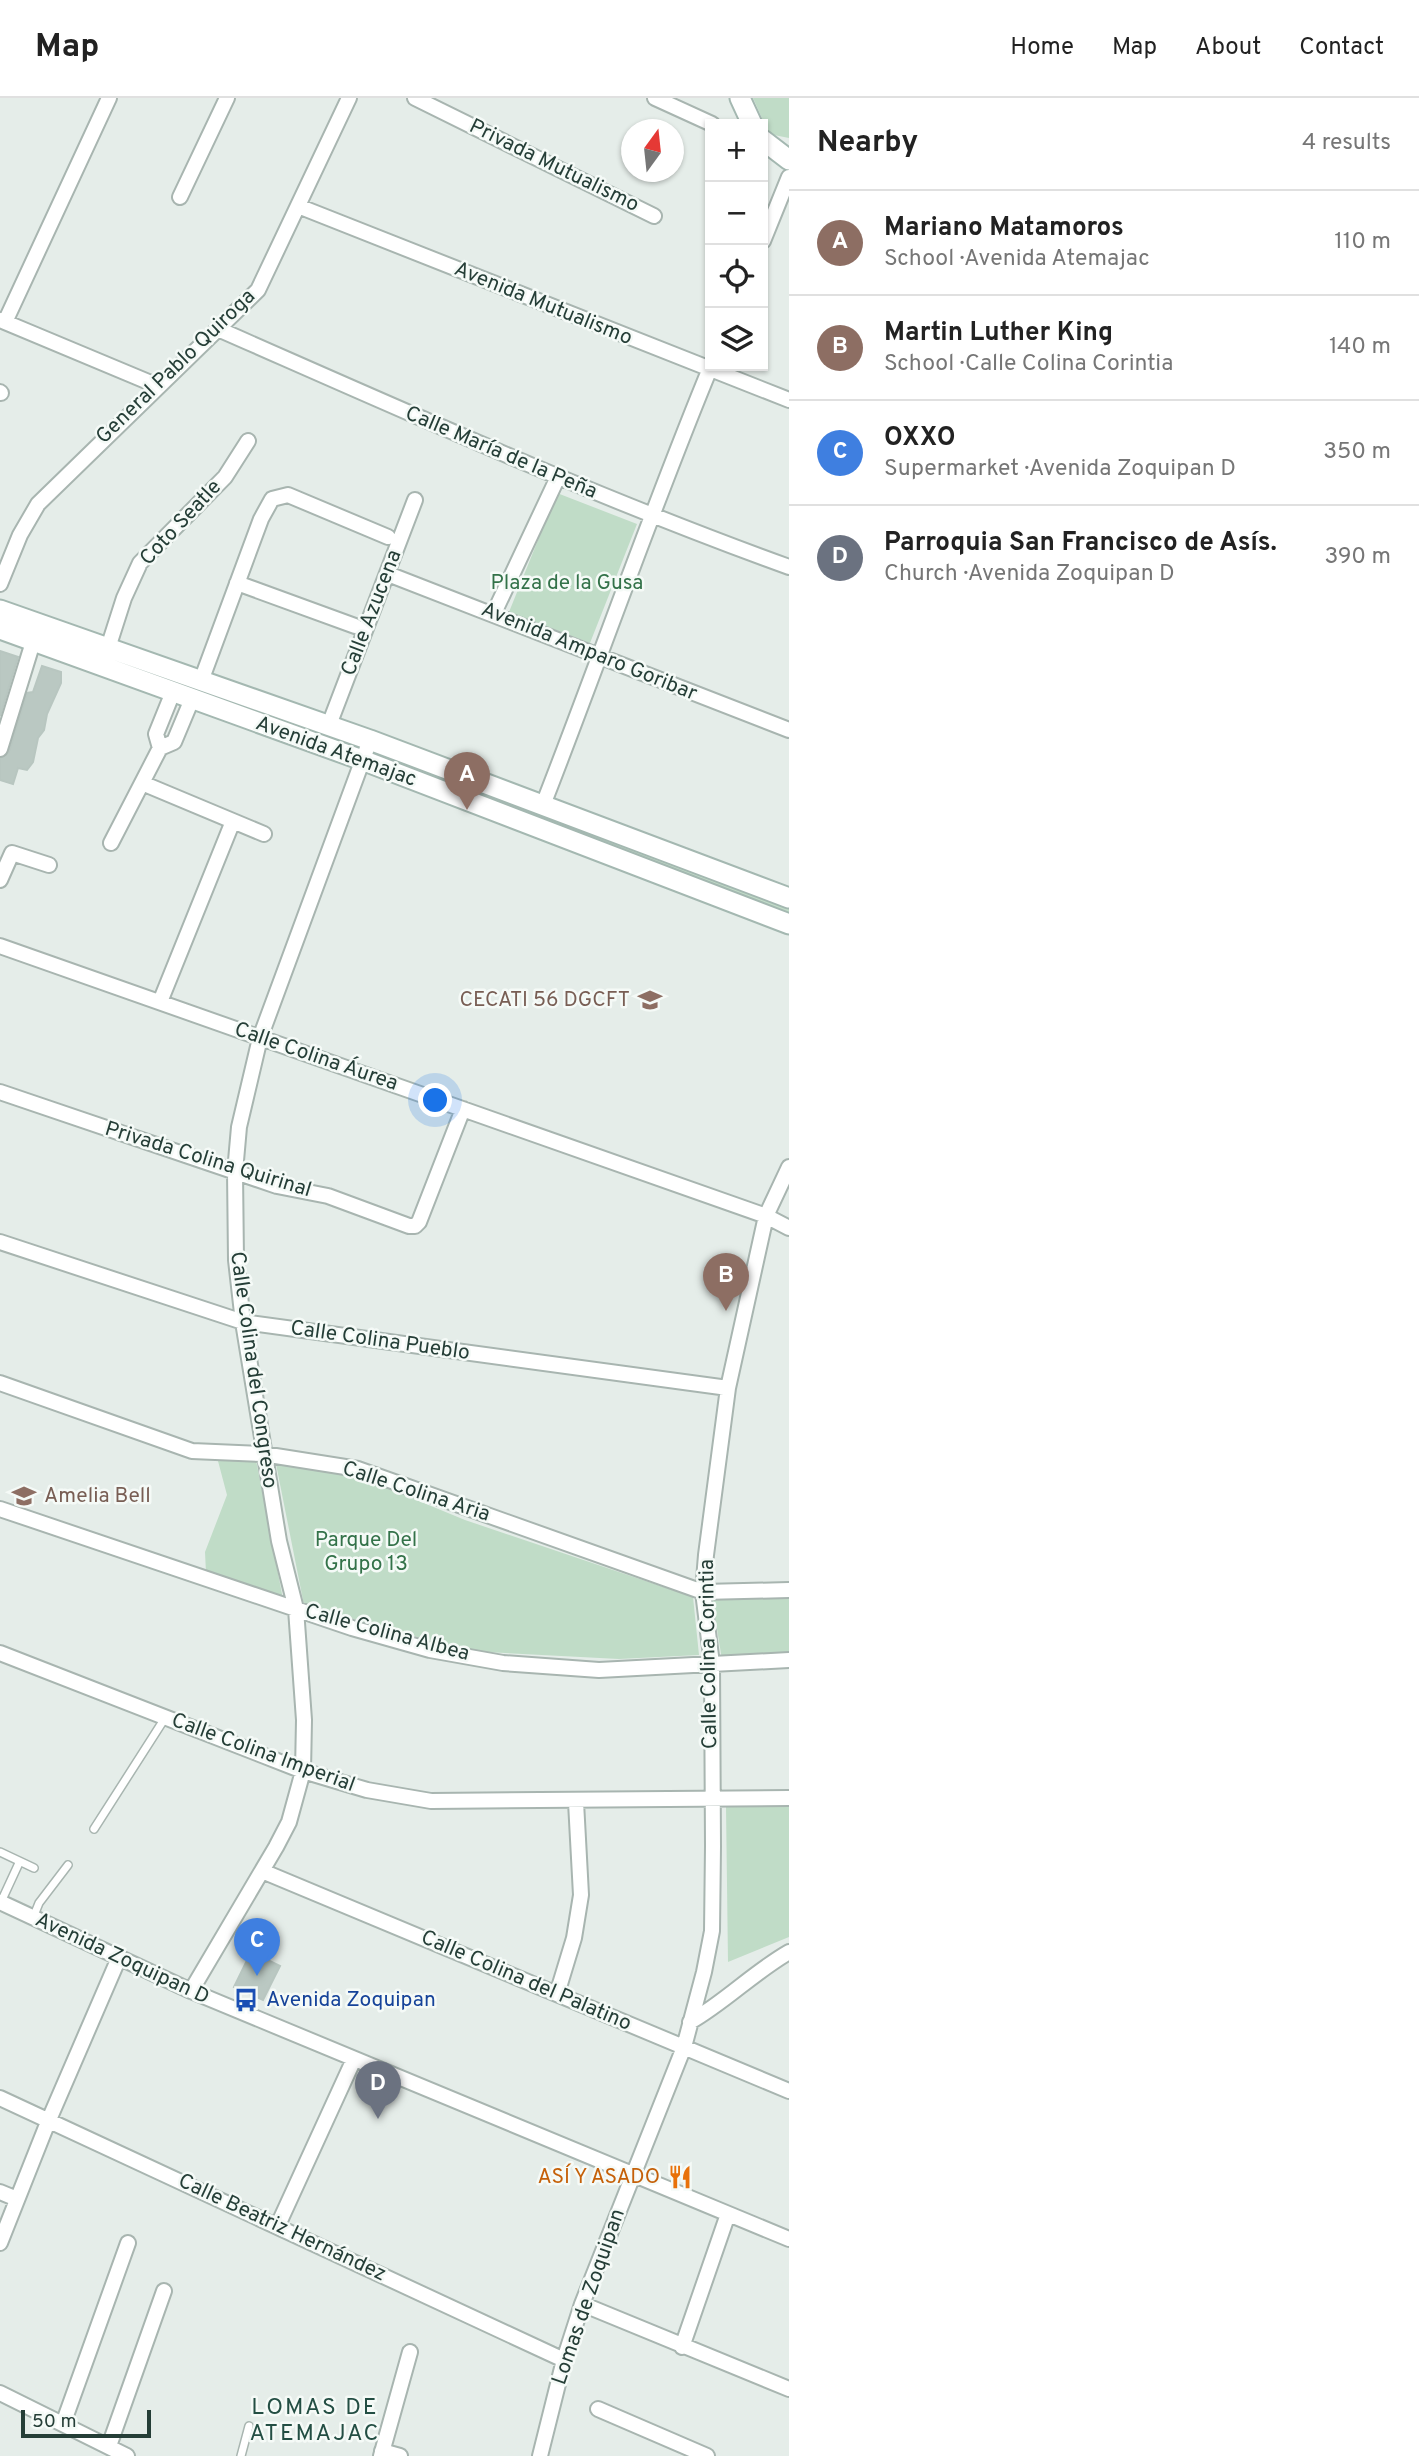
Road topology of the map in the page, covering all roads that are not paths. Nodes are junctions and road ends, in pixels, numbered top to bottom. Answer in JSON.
{"nodes":[{"id":1,"x":109,"y":98,"type":"edge"},
{"id":2,"x":227,"y":98,"type":"edge"},
{"id":3,"x":349,"y":98,"type":"edge"},
{"id":4,"x":415,"y":98,"type":"edge"},
{"id":5,"x":655,"y":98,"type":"edge"},
{"id":6,"x":740,"y":98,"type":"edge"},
{"id":7,"x":749,"y":119,"type":"edge"},
{"id":8,"x":705,"y":121,"type":"edge"},
{"id":9,"x":768,"y":145,"type":"edge"},
{"id":10,"x":789,"y":160,"type":"edge"},
{"id":11,"x":789,"y":177,"type":"edge"},
{"id":12,"x":180,"y":197,"type":"dead end"},
{"id":13,"x":298,"y":206,"type":"junction"},
{"id":14,"x":654,"y":216,"type":"dead end"},
{"id":15,"x":768,"y":229,"type":"edge"},
{"id":16,"x":2,"y":321,"type":"edge"},
{"id":17,"x":218,"y":329,"type":"junction"},
{"id":18,"x":705,"y":366,"type":"edge"},
{"id":19,"x":709,"y":371,"type":"edge"},
{"id":20,"x":717,"y":371,"type":"edge"},
{"id":21,"x":158,"y":386,"type":"junction"},
{"id":22,"x":789,"y":400,"type":"edge"},
{"id":23,"x":247,"y":441,"type":"dead end"},
{"id":24,"x":557,"y":479,"type":"junction"},
{"id":25,"x":415,"y":500,"type":"dead end"},
{"id":26,"x":650,"y":517,"type":"junction"},
{"id":27,"x":388,"y":537,"type":"dead end"},
{"id":28,"x":789,"y":567,"type":"edge"},
{"id":29,"x":388,"y":574,"type":"junction"},
{"id":30,"x":237,"y":583,"type":"junction"},
{"id":31,"x":0,"y":584,"type":"edge"},
{"id":32,"x":0,"y":610,"type":"edge"},
{"id":33,"x":494,"y":613,"type":"junction"},
{"id":34,"x":355,"y":626,"type":"dead end"},
{"id":35,"x":0,"y":629,"type":"edge"},
{"id":36,"x":33,"y":642,"type":"junction"},
{"id":37,"x":108,"y":648,"type":"junction"},
{"id":38,"x":600,"y":658,"type":"junction"},
{"id":39,"x":201,"y":681,"type":"junction"},
{"id":40,"x":173,"y":692,"type":"junction"},
{"id":41,"x":192,"y":699,"type":"junction"},
{"id":42,"x":329,"y":725,"type":"junction"},
{"id":43,"x":789,"y":730,"type":"edge"},
{"id":44,"x":370,"y":740,"type":"junction"},
{"id":45,"x":160,"y":748,"type":"junction"},
{"id":46,"x":0,"y":749,"type":"edge"},
{"id":47,"x":362,"y":760,"type":"junction"},
{"id":48,"x":142,"y":783,"type":"junction"},
{"id":49,"x":543,"y":805,"type":"junction"},
{"id":50,"x":233,"y":821,"type":"junction"},
{"id":51,"x":264,"y":834,"type":"dead end"},
{"id":52,"x":111,"y":844,"type":"dead end"},
{"id":53,"x":49,"y":865,"type":"dead end"},
{"id":54,"x":0,"y":880,"type":"edge"},
{"id":55,"x":789,"y":898,"type":"edge"},
{"id":56,"x":789,"y":923,"type":"edge"},
{"id":57,"x":0,"y":946,"type":"edge"},
{"id":58,"x":160,"y":1002,"type":"junction"},
{"id":59,"x":260,"y":1038,"type":"junction"},
{"id":60,"x":0,"y":1092,"type":"edge"},
{"id":61,"x":463,"y":1109,"type":"junction"},
{"id":62,"x":789,"y":1167,"type":"edge"},
{"id":63,"x":235,"y":1172,"type":"junction"},
{"id":64,"x":766,"y":1216,"type":"junction"},
{"id":65,"x":789,"y":1228,"type":"edge"},
{"id":66,"x":0,"y":1242,"type":"edge"},
{"id":67,"x":243,"y":1322,"type":"junction"},
{"id":68,"x":0,"y":1383,"type":"edge"},
{"id":69,"x":728,"y":1388,"type":"junction"},
{"id":70,"x":263,"y":1454,"type":"junction"},
{"id":71,"x":0,"y":1509,"type":"edge"},
{"id":72,"x":789,"y":1590,"type":"edge"},
{"id":73,"x":704,"y":1592,"type":"junction"},
{"id":74,"x":296,"y":1609,"type":"junction"},
{"id":75,"x":0,"y":1653,"type":"edge"},
{"id":76,"x":789,"y":1660,"type":"edge"},
{"id":77,"x":712,"y":1664,"type":"junction"},
{"id":78,"x":166,"y":1717,"type":"junction"},
{"id":79,"x":303,"y":1771,"type":"junction"},
{"id":80,"x":789,"y":1798,"type":"edge"},
{"id":81,"x":712,"y":1800,"type":"junction"},
{"id":82,"x":576,"y":1802,"type":"junction"},
{"id":83,"x":93,"y":1829,"type":"dead end"},
{"id":84,"x":0,"y":1853,"type":"edge"},
{"id":85,"x":19,"y":1863,"type":"junction"},
{"id":86,"x":68,"y":1864,"type":"dead end"},
{"id":87,"x":34,"y":1868,"type":"dead end"},
{"id":88,"x":262,"y":1871,"type":"junction"},
{"id":89,"x":0,"y":1902,"type":"edge"},
{"id":90,"x":33,"y":1919,"type":"junction"},
{"id":91,"x":789,"y":1952,"type":"edge"},
{"id":92,"x":118,"y":1960,"type":"junction"},
{"id":93,"x":191,"y":1991,"type":"junction"},
{"id":94,"x":557,"y":1994,"type":"junction"},
{"id":95,"x":690,"y":2022,"type":"junction"},
{"id":96,"x":684,"y":2047,"type":"junction"},
{"id":97,"x":354,"y":2059,"type":"junction"},
{"id":98,"x":789,"y":2091,"type":"edge"},
{"id":99,"x":0,"y":2098,"type":"edge"},
{"id":100,"x":48,"y":2122,"type":"junction"},
{"id":101,"x":633,"y":2172,"type":"junction"},
{"id":102,"x":0,"y":2192,"type":"edge"},
{"id":103,"x":17,"y":2199,"type":"junction"},
{"id":104,"x":728,"y":2214,"type":"junction"},
{"id":105,"x":278,"y":2225,"type":"junction"},
{"id":106,"x":789,"y":2239,"type":"edge"},
{"id":107,"x":0,"y":2243,"type":"edge"},
{"id":108,"x":128,"y":2243,"type":"dead end"},
{"id":109,"x":164,"y":2291,"type":"dead end"},
{"id":110,"x":582,"y":2304,"type":"junction"},
{"id":111,"x":682,"y":2347,"type":"junction"},
{"id":112,"x":410,"y":2352,"type":"dead end"},
{"id":113,"x":564,"y":2360,"type":"junction"},
{"id":114,"x":789,"y":2389,"type":"edge"},
{"id":115,"x":0,"y":2393,"type":"edge"},
{"id":116,"x":598,"y":2409,"type":"dead end"},
{"id":117,"x":63,"y":2424,"type":"junction"},
{"id":118,"x":249,"y":2426,"type":"dead end"},
{"id":119,"x":109,"y":2446,"type":"junction"},
{"id":120,"x":382,"y":2454,"type":"edge"},
{"id":121,"x":127,"y":2456,"type":"edge"},
{"id":122,"x":241,"y":2456,"type":"edge"},
{"id":123,"x":400,"y":2456,"type":"edge"},
{"id":124,"x":540,"y":2456,"type":"edge"},
{"id":125,"x":707,"y":2456,"type":"edge"}],
"edges":[{"from":1,"to":16,"type":"street"},
{"from":2,"to":12,"type":"street"},
{"from":3,"to":13,"type":"street","name":"General Pablo Quiroga"},
{"from":4,"to":14,"type":"street","name":"Privada Mutualismo"},
{"from":5,"to":8,"type":"street"},
{"from":6,"to":7,"type":"main road"},
{"from":9,"to":10,"type":"main road"},
{"from":11,"to":15,"type":"street"},
{"from":13,"to":17,"type":"street","name":"General Pablo Quiroga"},
{"from":13,"to":18,"type":"street","name":"Avenida Mutualismo"},
{"from":16,"to":21,"type":"street"},
{"from":17,"to":21,"type":"street","name":"General Pablo Quiroga"},
{"from":17,"to":24,"type":"street","name":"Calle María de la Peña"},
{"from":19,"to":26,"type":"street"},
{"from":20,"to":22,"type":"street","name":"Avenida Mutualismo"},
{"from":21,"to":31,"type":"street","name":"General Pablo Quiroga"},
{"from":23,"to":37,"type":"street","name":"Coto Seatle"},
{"from":24,"to":26,"type":"street","name":"Calle María de la Peña"},
{"from":24,"to":33,"type":"street"},
{"from":25,"to":29,"type":"street","name":"Calle Azucena"},
{"from":26,"to":28,"type":"street","name":"Calle María de la Peña"},
{"from":26,"to":38,"type":"street"},
{"from":27,"to":30,"type":"street"},
{"from":29,"to":33,"type":"street","name":"Avenida Amparo Goribar"},
{"from":29,"to":42,"type":"street","name":"Calle Azucena"},
{"from":30,"to":34,"type":"street"},
{"from":30,"to":39,"type":"street"},
{"from":32,"to":37,"type":"main road","name":"Avenida Atemajac"},
{"from":33,"to":38,"type":"street","name":"Avenida Amparo Goribar"},
{"from":35,"to":36,"type":"main road","name":"Avenida Atemajac"},
{"from":36,"to":40,"type":"main road","name":"Avenida Atemajac"},
{"from":36,"to":46,"type":"street"},
{"from":37,"to":39,"type":"main road","name":"Avenida Atemajac"},
{"from":38,"to":43,"type":"street","name":"Avenida Amparo Goribar"},
{"from":38,"to":49,"type":"street"},
{"from":39,"to":42,"type":"main road","name":"Avenida Atemajac"},
{"from":40,"to":41,"type":"main road","name":"Avenida Atemajac"},
{"from":40,"to":45,"type":"street"},
{"from":41,"to":45,"type":"street"},
{"from":41,"to":47,"type":"main road","name":"Avenida Atemajac"},
{"from":42,"to":44,"type":"main road","name":"Avenida Atemajac"},
{"from":44,"to":47,"type":"street","name":"Calle Colina del Congreso"},
{"from":44,"to":49,"type":"main road","name":"Avenida Atemajac"},
{"from":45,"to":48,"type":"street"},
{"from":47,"to":56,"type":"main road","name":"Avenida Atemajac"},
{"from":47,"to":59,"type":"street","name":"Calle Colina del Congreso"},
{"from":48,"to":50,"type":"street"},
{"from":48,"to":52,"type":"street"},
{"from":49,"to":55,"type":"main road","name":"Avenida Atemajac"},
{"from":50,"to":51,"type":"street"},
{"from":50,"to":58,"type":"street"},
{"from":53,"to":54,"type":"street"},
{"from":57,"to":58,"type":"street","name":"Calle Colina Áurea"},
{"from":58,"to":59,"type":"street","name":"Calle Colina Áurea"},
{"from":59,"to":61,"type":"street","name":"Calle Colina Áurea"},
{"from":59,"to":63,"type":"street","name":"Calle Colina del Congreso"},
{"from":60,"to":63,"type":"street","name":"Privada Colina Quirinal"},
{"from":61,"to":63,"type":"street","name":"Privada Colina Quirinal"},
{"from":61,"to":64,"type":"street","name":"Calle Colina Áurea"},
{"from":62,"to":64,"type":"street","name":"Calle Colina Corintia"},
{"from":63,"to":67,"type":"street","name":"Calle Colina del Congreso"},
{"from":64,"to":65,"type":"street","name":"Calle Colina Áurea"},
{"from":64,"to":69,"type":"street","name":"Calle Colina Corintia"},
{"from":66,"to":67,"type":"street","name":"Calle Colina Pueblo"},
{"from":67,"to":69,"type":"street","name":"Calle Colina Pueblo"},
{"from":67,"to":70,"type":"street","name":"Calle Colina del Congreso"},
{"from":68,"to":70,"type":"street","name":"Calle Colina Aria"},
{"from":69,"to":73,"type":"street","name":"Calle Colina Corintia"},
{"from":70,"to":73,"type":"street","name":"Calle Colina Aria"},
{"from":70,"to":74,"type":"street","name":"Calle Colina del Congreso"},
{"from":71,"to":74,"type":"street","name":"Calle Colina Albea"},
{"from":72,"to":73,"type":"street","name":"Calle Colina Aria"},
{"from":73,"to":77,"type":"street","name":"Calle Colina Corintia"},
{"from":74,"to":77,"type":"street","name":"Calle Colina Albea"},
{"from":74,"to":79,"type":"street","name":"Calle Colina del Congreso"},
{"from":75,"to":78,"type":"street","name":"Calle Colina Imperial"},
{"from":76,"to":77,"type":"street","name":"Calle Colina Albea"},
{"from":77,"to":81,"type":"street","name":"Calle Colina Corintia"},
{"from":78,"to":79,"type":"street","name":"Calle Colina Imperial"},
{"from":78,"to":83,"type":"lane"},
{"from":79,"to":82,"type":"street","name":"Calle Colina Imperial"},
{"from":79,"to":88,"type":"street","name":"Calle Colina del Congreso"},
{"from":80,"to":81,"type":"street","name":"Calle Colina Imperial"},
{"from":81,"to":82,"type":"street","name":"Calle Colina Imperial"},
{"from":81,"to":95,"type":"street","name":"Calle Colina Corintia"},
{"from":82,"to":94,"type":"street"},
{"from":84,"to":85,"type":"lane"},
{"from":85,"to":87,"type":"lane"},
{"from":85,"to":89,"type":"lane"},
{"from":86,"to":90,"type":"lane"},
{"from":88,"to":93,"type":"street","name":"Calle Colina del Congreso"},
{"from":88,"to":94,"type":"street","name":"Calle Colina del Palatino"},
{"from":89,"to":90,"type":"street","name":"Avenida Zoquipan D"},
{"from":90,"to":92,"type":"street","name":"Avenida Zoquipan D"},
{"from":91,"to":95,"type":"street"},
{"from":92,"to":93,"type":"street","name":"Avenida Zoquipan D"},
{"from":92,"to":100,"type":"street"},
{"from":93,"to":97,"type":"street","name":"Avenida Zoquipan D"},
{"from":94,"to":96,"type":"street","name":"Calle Colina del Palatino"},
{"from":95,"to":96,"type":"street","name":"Lomas de Zoquipan"},
{"from":96,"to":98,"type":"street","name":"Calle Colina del Palatino"},
{"from":96,"to":101,"type":"street","name":"Lomas de Zoquipan"},
{"from":97,"to":101,"type":"street","name":"Avenida Zoquipan D"},
{"from":97,"to":105,"type":"street"},
{"from":99,"to":100,"type":"street","name":"Calle Beatriz Hernández"},
{"from":100,"to":103,"type":"street"},
{"from":100,"to":105,"type":"street","name":"Calle Beatriz Hernández"},
{"from":101,"to":104,"type":"street","name":"Avenida Zoquipan D"},
{"from":101,"to":110,"type":"street","name":"Lomas de Zoquipan"},
{"from":102,"to":103,"type":"street"},
{"from":103,"to":107,"type":"street"},
{"from":104,"to":106,"type":"street","name":"Avenida Zoquipan D"},
{"from":104,"to":111,"type":"street"},
{"from":105,"to":113,"type":"street","name":"Calle Beatriz Hernández"},
{"from":108,"to":117,"type":"street"},
{"from":109,"to":119,"type":"street"},
{"from":110,"to":111,"type":"street"},
{"from":110,"to":113,"type":"street","name":"Lomas de Zoquipan"},
{"from":111,"to":114,"type":"street"},
{"from":112,"to":120,"type":"street"},
{"from":113,"to":124,"type":"street","name":"Lomas de Zoquipan"},
{"from":115,"to":117,"type":"street"},
{"from":116,"to":125,"type":"street"},
{"from":117,"to":119,"type":"street"},
{"from":118,"to":122,"type":"lane"},
{"from":119,"to":121,"type":"street"},
{"from":120,"to":123,"type":"street"}]}
